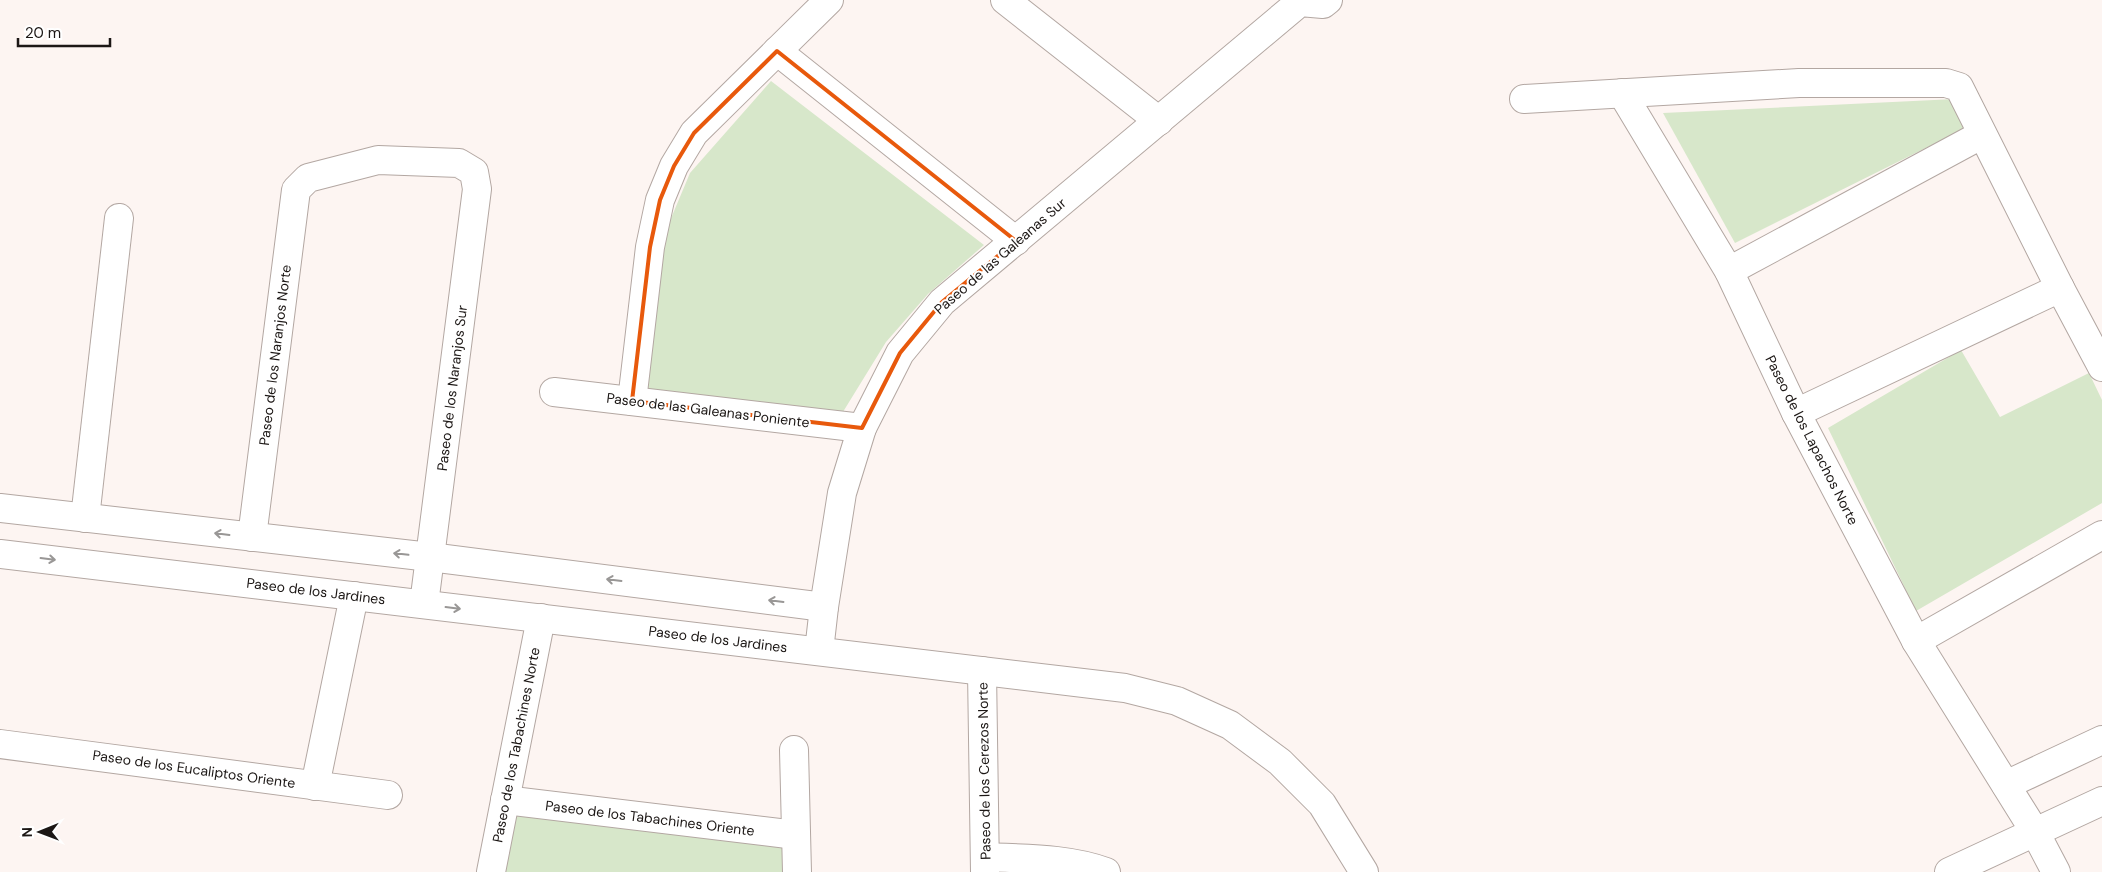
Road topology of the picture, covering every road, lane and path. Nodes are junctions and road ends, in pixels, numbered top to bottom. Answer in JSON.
{"nodes":[{"id":1,"x":829,"y":0,"type":"edge"},
{"id":2,"x":1005,"y":0,"type":"edge"},
{"id":3,"x":1328,"y":0,"type":"edge"},
{"id":4,"x":1298,"y":1,"type":"edge"},
{"id":5,"x":777,"y":51,"type":"junction"},
{"id":6,"x":1622,"y":93,"type":"junction"},
{"id":7,"x":1524,"y":99,"type":"dead end"},
{"id":8,"x":1160,"y":121,"type":"junction"},
{"id":9,"x":1982,"y":135,"type":"junction"},
{"id":10,"x":308,"y":178,"type":"joint"},
{"id":11,"x":119,"y":218,"type":"dead end"},
{"id":12,"x":1016,"y":241,"type":"junction"},
{"id":13,"x":1729,"y":271,"type":"junction"},
{"id":14,"x":2060,"y":288,"type":"junction"},
{"id":15,"x":2102,"y":367,"type":"edge"},
{"id":16,"x":554,"y":392,"type":"dead end"},
{"id":17,"x":632,"y":401,"type":"junction"},
{"id":18,"x":1796,"y":413,"type":"junction"},
{"id":19,"x":862,"y":428,"type":"junction"},
{"id":20,"x":0,"y":508,"type":"edge"},
{"id":21,"x":85,"y":518,"type":"junction"},
{"id":22,"x":2102,"y":535,"type":"edge"},
{"id":23,"x":252,"y":537,"type":"junction"},
{"id":24,"x":0,"y":554,"type":"edge"},
{"id":25,"x":430,"y":557,"type":"junction"},
{"id":26,"x":354,"y":596,"type":"junction"},
{"id":27,"x":424,"y":604,"type":"junction"},
{"id":28,"x":824,"y":607,"type":"junction"},
{"id":29,"x":541,"y":618,"type":"junction"},
{"id":30,"x":1916,"y":641,"type":"junction"},
{"id":31,"x":819,"y":651,"type":"junction"},
{"id":32,"x":982,"y":671,"type":"junction"},
{"id":33,"x":2102,"y":740,"type":"edge"},
{"id":34,"x":0,"y":744,"type":"edge"},
{"id":35,"x":794,"y":750,"type":"dead end"},
{"id":36,"x":2006,"y":785,"type":"junction"},
{"id":37,"x":315,"y":786,"type":"junction"},
{"id":38,"x":388,"y":796,"type":"dead end"},
{"id":39,"x":505,"y":800,"type":"junction"},
{"id":40,"x":2102,"y":801,"type":"edge"},
{"id":41,"x":2035,"y":832,"type":"junction"},
{"id":42,"x":796,"y":835,"type":"junction"},
{"id":43,"x":985,"y":865,"type":"edge"},
{"id":44,"x":490,"y":872,"type":"edge"},
{"id":45,"x":797,"y":872,"type":"edge"},
{"id":46,"x":1106,"y":872,"type":"edge"},
{"id":47,"x":1364,"y":872,"type":"edge"},
{"id":48,"x":1949,"y":872,"type":"edge"},
{"id":49,"x":2056,"y":872,"type":"edge"}],
"edges":[{"from":1,"to":5,"type":"street"},
{"from":2,"to":8,"type":"street"},
{"from":3,"to":4,"type":"street","name":"Paseo de las Galeanas Sur"},
{"from":4,"to":8,"type":"street","name":"Paseo de las Galeanas Sur"},
{"from":5,"to":12,"type":"street"},
{"from":5,"to":17,"type":"street"},
{"from":6,"to":7,"type":"street"},
{"from":6,"to":9,"type":"street"},
{"from":6,"to":13,"type":"street","name":"Paseo de los Lapachos Norte"},
{"from":8,"to":12,"type":"street","name":"Paseo de las Galeanas Sur"},
{"from":9,"to":13,"type":"street"},
{"from":9,"to":14,"type":"street"},
{"from":10,"to":23,"type":"street","name":"Paseo de los Naranjos Norte"},
{"from":10,"to":25,"type":"street","name":"Paseo de los Naranjos Sur"},
{"from":11,"to":21,"type":"street"},
{"from":12,"to":19,"type":"street","name":"Paseo de las Galeanas Sur"},
{"from":13,"to":18,"type":"street","name":"Paseo de los Lapachos Norte"},
{"from":14,"to":15,"type":"street"},
{"from":14,"to":18,"type":"street"},
{"from":16,"to":17,"type":"street","name":"Paseo de las Galeanas Poniente"},
{"from":17,"to":19,"type":"street","name":"Paseo de las Galeanas Poniente"},
{"from":18,"to":30,"type":"street","name":"Paseo de los Lapachos Norte"},
{"from":19,"to":28,"type":"street","name":"Paseo de las Galeanas Sur"},
{"from":20,"to":21,"type":"street"},
{"from":23,"to":21,"type":"street","one_way":true},
{"from":22,"to":30,"type":"street"},
{"from":25,"to":23,"type":"street","one_way":true},
{"from":24,"to":26,"type":"street","name":"Paseo de los Jardines","one_way":true},
{"from":25,"to":27,"type":"street","name":"Paseo de los Naranjos Sur"},
{"from":28,"to":25,"type":"street","one_way":true},
{"from":26,"to":27,"type":"street","name":"Paseo de los Jardines"},
{"from":26,"to":37,"type":"street"},
{"from":27,"to":29,"type":"street","name":"Paseo de los Jardines","one_way":true},
{"from":28,"to":31,"type":"street","name":"Paseo de las Galeanas Sur"},
{"from":29,"to":31,"type":"street","name":"Paseo de los Jardines"},
{"from":29,"to":39,"type":"street","name":"Paseo de los Tabachines Norte"},
{"from":30,"to":36,"type":"street","name":"Paseo de los Lapachos Norte"},
{"from":31,"to":32,"type":"street","name":"Paseo de los Jardines"},
{"from":32,"to":43,"type":"street","name":"Paseo de los Cerezos Norte"},
{"from":32,"to":47,"type":"street","name":"Paseo de los Jardines"},
{"from":33,"to":36,"type":"street"},
{"from":34,"to":37,"type":"street","name":"Paseo de los Eucaliptos Oriente"},
{"from":35,"to":42,"type":"street"},
{"from":36,"to":41,"type":"street","name":"Paseo de los Lapachos Norte"},
{"from":37,"to":38,"type":"street","name":"Paseo de los Eucaliptos Oriente"},
{"from":39,"to":42,"type":"street","name":"Paseo de los Tabachines Oriente"},
{"from":39,"to":44,"type":"street","name":"Paseo de los Tabachines Norte"},
{"from":40,"to":41,"type":"street"},
{"from":41,"to":48,"type":"street"},
{"from":41,"to":49,"type":"street","name":"Paseo de los Lapachos Norte"},
{"from":42,"to":45,"type":"street"},
{"from":43,"to":46,"type":"street"}]}
